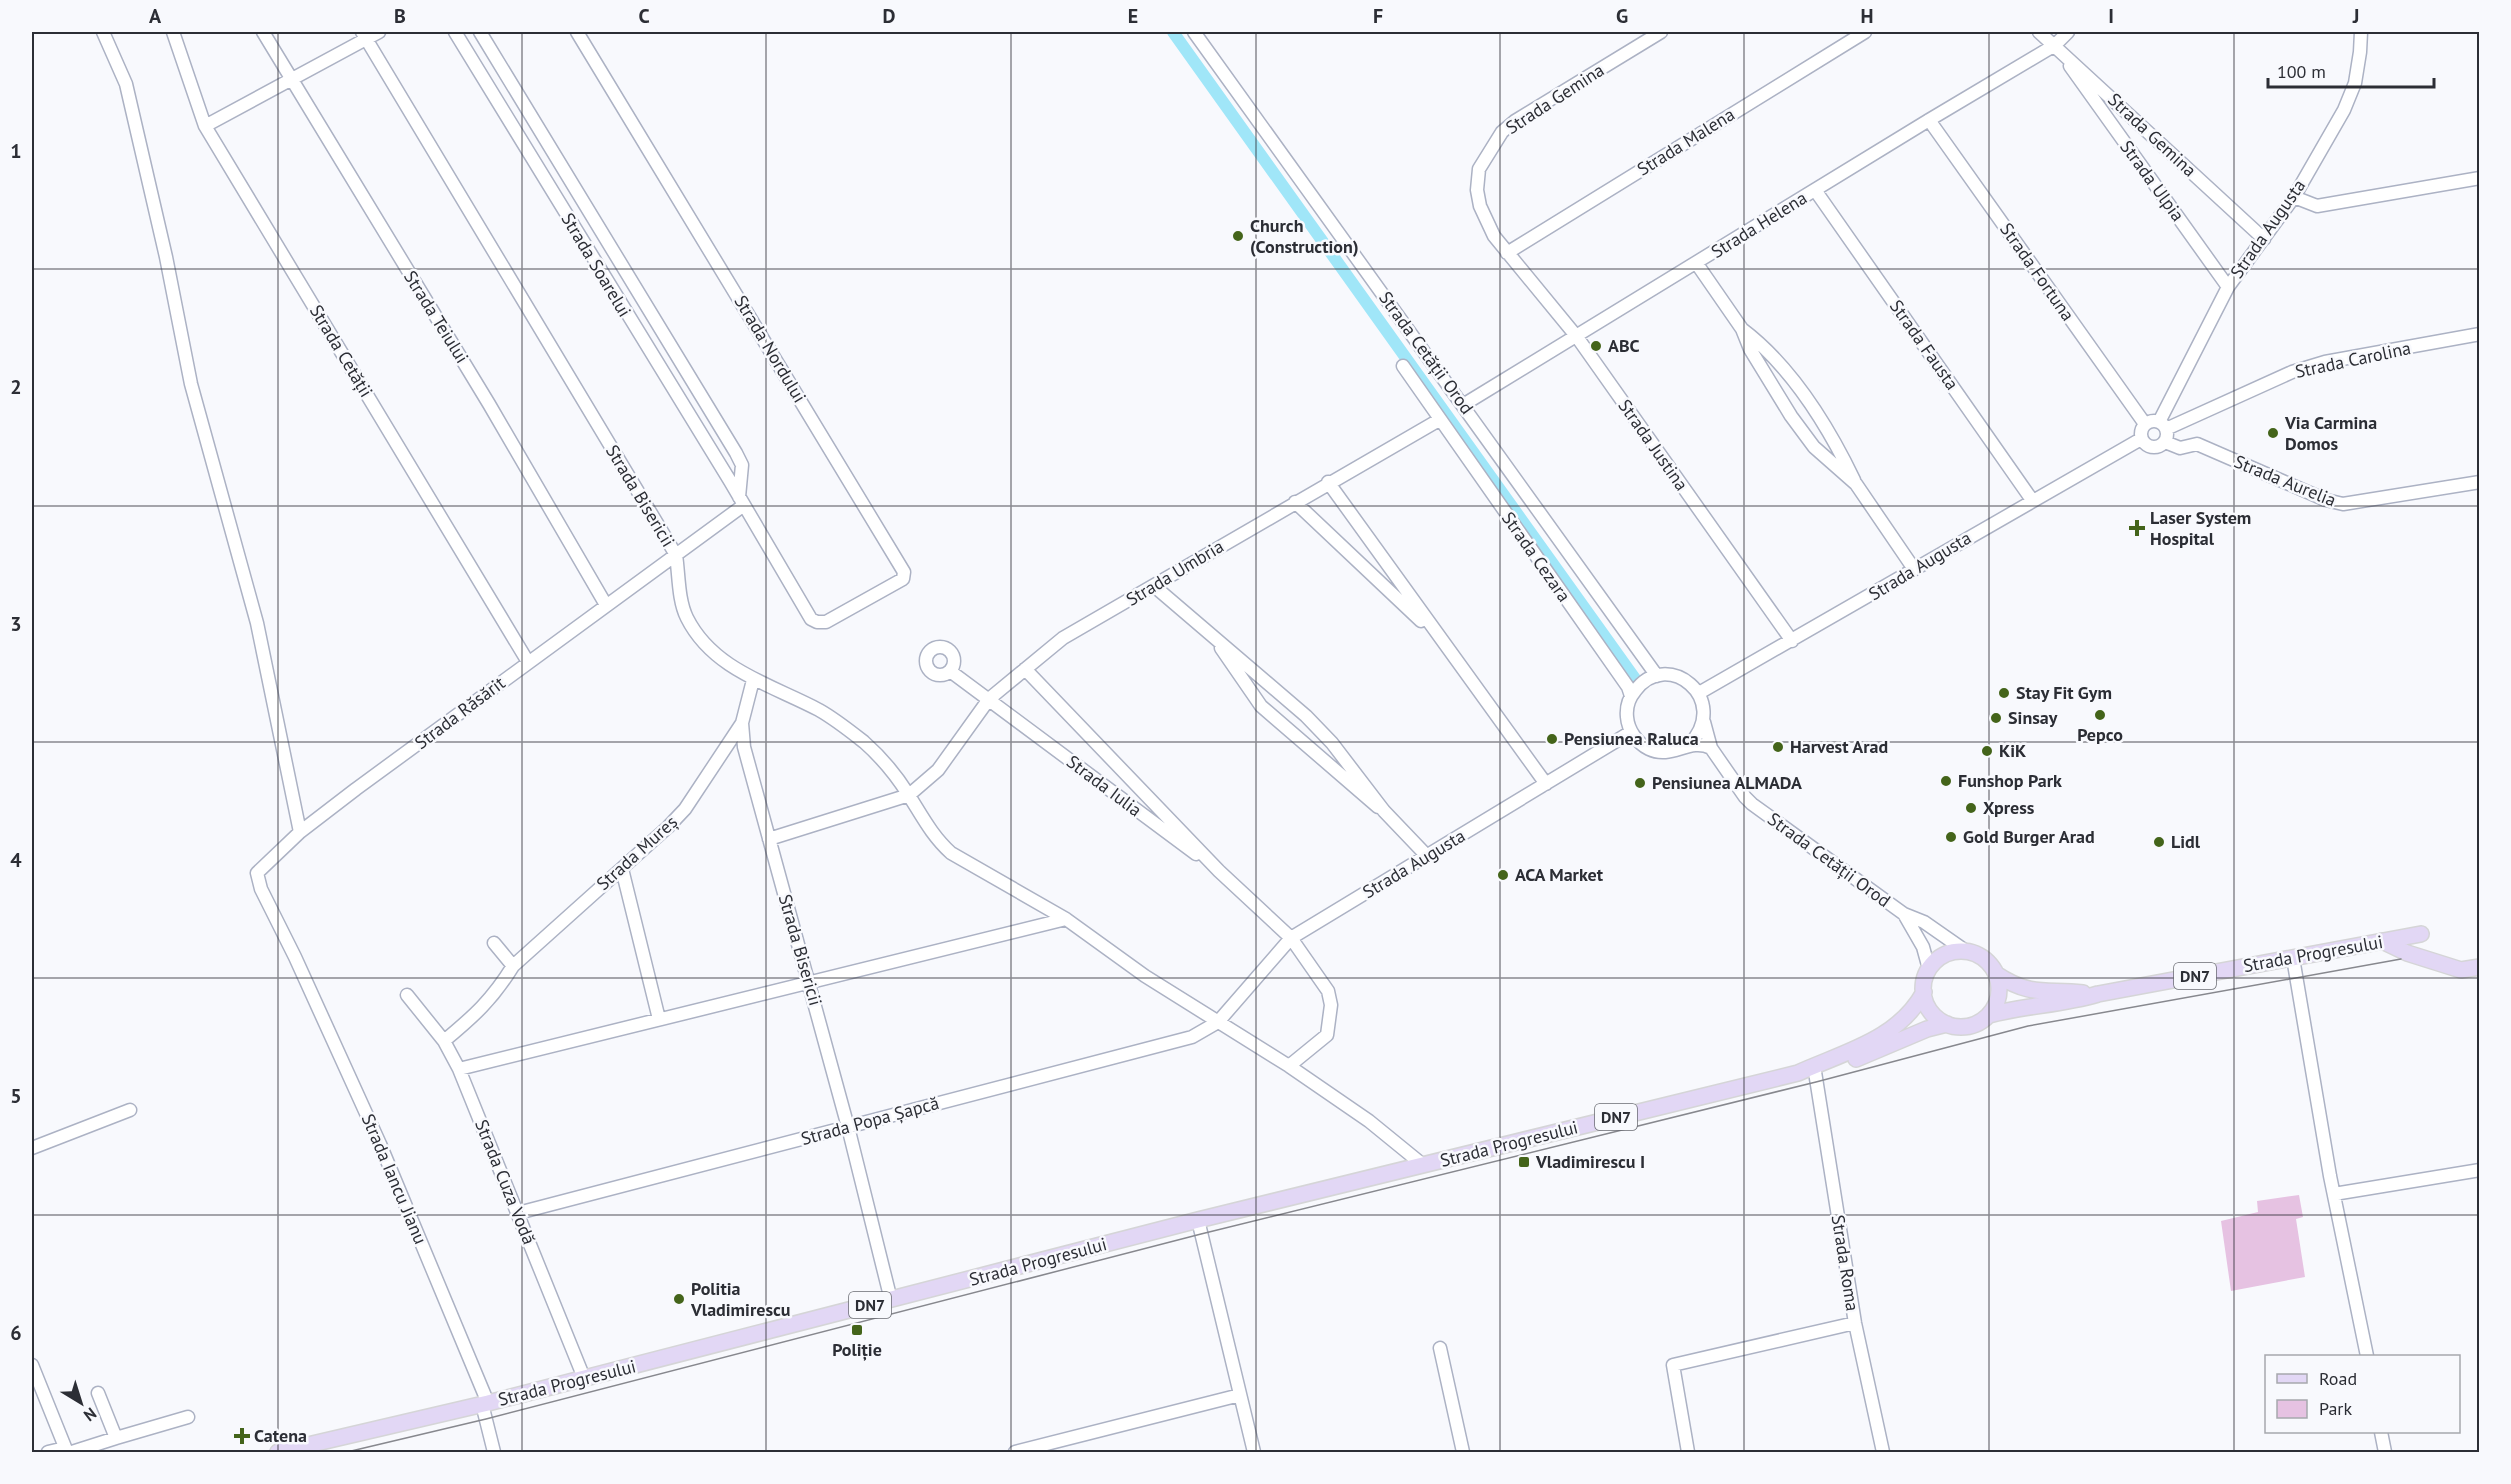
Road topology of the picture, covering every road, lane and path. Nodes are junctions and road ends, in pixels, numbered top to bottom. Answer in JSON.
{"nodes":[{"id":1,"x":103,"y":32,"type":"edge"},
{"id":2,"x":173,"y":32,"type":"edge"},
{"id":3,"x":263,"y":32,"type":"edge"},
{"id":4,"x":379,"y":32,"type":"edge"},
{"id":5,"x":455,"y":32,"type":"edge"},
{"id":6,"x":480,"y":32,"type":"edge"},
{"id":7,"x":577,"y":32,"type":"edge"},
{"id":8,"x":1194,"y":32,"type":"edge"},
{"id":9,"x":1661,"y":32,"type":"edge"},
{"id":10,"x":1865,"y":32,"type":"edge"},
{"id":11,"x":2039,"y":32,"type":"edge"},
{"id":12,"x":2068,"y":32,"type":"edge"},
{"id":13,"x":2361,"y":32,"type":"edge"},
{"id":14,"x":364,"y":35,"type":"edge"},
{"id":15,"x":2055,"y":45,"type":"junction"},
{"id":16,"x":292,"y":80,"type":"junction"},
{"id":17,"x":1929,"y":120,"type":"junction"},
{"id":18,"x":205,"y":126,"type":"junction"},
{"id":19,"x":563,"y":167,"type":"junction"},
{"id":20,"x":2480,"y":178,"type":"edge"},
{"id":21,"x":543,"y":179,"type":"junction"},
{"id":22,"x":1815,"y":190,"type":"junction"},
{"id":23,"x":2294,"y":197,"type":"junction"},
{"id":24,"x":2264,"y":239,"type":"junction"},
{"id":25,"x":1506,"y":253,"type":"junction"},
{"id":26,"x":1697,"y":264,"type":"junction"},
{"id":27,"x":2228,"y":287,"type":"junction"},
{"id":28,"x":1742,"y":329,"type":"junction"},
{"id":29,"x":2480,"y":334,"type":"edge"},
{"id":30,"x":1577,"y":337,"type":"junction"},
{"id":31,"x":1403,"y":366,"type":"dead end"},
{"id":32,"x":1463,"y":405,"type":"junction"},
{"id":33,"x":1439,"y":420,"type":"junction"},
{"id":34,"x":2145,"y":424,"type":"junction"},
{"id":35,"x":2163,"y":431,"type":"junction"},
{"id":36,"x":2141,"y":439,"type":"junction"},
{"id":37,"x":1328,"y":482,"type":"junction"},
{"id":38,"x":2480,"y":482,"type":"edge"},
{"id":39,"x":1856,"y":484,"type":"junction"},
{"id":40,"x":2032,"y":500,"type":"junction"},
{"id":41,"x":742,"y":501,"type":"junction"},
{"id":42,"x":1295,"y":502,"type":"junction"},
{"id":43,"x":675,"y":555,"type":"junction"},
{"id":44,"x":1914,"y":569,"type":"junction"},
{"id":45,"x":1154,"y":586,"type":"junction"},
{"id":46,"x":606,"y":605,"type":"junction"},
{"id":47,"x":811,"y":619,"type":"joint"},
{"id":48,"x":1217,"y":640,"type":"junction"},
{"id":49,"x":1441,"y":641,"type":"junction"},
{"id":50,"x":1792,"y":641,"type":"junction"},
{"id":51,"x":528,"y":662,"type":"junction"},
{"id":52,"x":1025,"y":669,"type":"junction"},
{"id":53,"x":950,"y":671,"type":"dead end"},
{"id":54,"x":1657,"y":676,"type":"junction"},
{"id":55,"x":753,"y":680,"type":"junction"},
{"id":56,"x":1699,"y":693,"type":"junction"},
{"id":57,"x":1631,"y":696,"type":"junction"},
{"id":58,"x":989,"y":699,"type":"junction"},
{"id":59,"x":1704,"y":722,"type":"junction"},
{"id":60,"x":742,"y":723,"type":"junction"},
{"id":61,"x":1631,"y":732,"type":"junction"},
{"id":62,"x":1689,"y":746,"type":"junction"},
{"id":63,"x":1711,"y":748,"type":"junction"},
{"id":64,"x":1546,"y":784,"type":"junction"},
{"id":65,"x":909,"y":795,"type":"junction"},
{"id":66,"x":1384,"y":811,"type":"junction"},
{"id":67,"x":300,"y":832,"type":"junction"},
{"id":68,"x":769,"y":839,"type":"junction"},
{"id":69,"x":1427,"y":856,"type":"junction"},
{"id":70,"x":622,"y":869,"type":"junction"},
{"id":71,"x":1219,"y":871,"type":"junction"},
{"id":72,"x":1904,"y":914,"type":"junction"},
{"id":73,"x":1066,"y":919,"type":"junction"},
{"id":74,"x":2421,"y":934,"type":"dead end"},
{"id":75,"x":1291,"y":938,"type":"junction"},
{"id":76,"x":2382,"y":941,"type":"junction"},
{"id":77,"x":494,"y":943,"type":"dead end"},
{"id":78,"x":1967,"y":952,"type":"junction"},
{"id":79,"x":296,"y":957,"type":"joint"},
{"id":80,"x":2293,"y":958,"type":"junction"},
{"id":81,"x":513,"y":966,"type":"junction"},
{"id":82,"x":2480,"y":967,"type":"edge"},
{"id":83,"x":1929,"y":969,"type":"junction"},
{"id":84,"x":1996,"y":974,"type":"junction"},
{"id":85,"x":810,"y":982,"type":"junction"},
{"id":86,"x":1924,"y":992,"type":"junction"},
{"id":87,"x":2098,"y":994,"type":"junction"},
{"id":88,"x":407,"y":995,"type":"dead end"},
{"id":89,"x":1989,"y":1015,"type":"junction"},
{"id":90,"x":659,"y":1019,"type":"junction"},
{"id":91,"x":1218,"y":1022,"type":"junction"},
{"id":92,"x":1947,"y":1024,"type":"junction"},
{"id":93,"x":444,"y":1041,"type":"junction"},
{"id":94,"x":1289,"y":1066,"type":"junction"},
{"id":95,"x":459,"y":1069,"type":"junction"},
{"id":96,"x":1815,"y":1072,"type":"junction"},
{"id":97,"x":1798,"y":1073,"type":"junction"},
{"id":98,"x":130,"y":1110,"type":"dead end"},
{"id":99,"x":849,"y":1127,"type":"junction"},
{"id":100,"x":32,"y":1148,"type":"edge"},
{"id":101,"x":1423,"y":1165,"type":"junction"},
{"id":102,"x":2480,"y":1170,"type":"edge"},
{"id":103,"x":2334,"y":1194,"type":"junction"},
{"id":104,"x":518,"y":1213,"type":"junction"},
{"id":105,"x":1198,"y":1220,"type":"junction"},
{"id":106,"x":891,"y":1300,"type":"junction"},
{"id":107,"x":1855,"y":1323,"type":"junction"},
{"id":108,"x":1440,"y":1348,"type":"dead end"},
{"id":109,"x":2367,"y":1355,"type":"edge"},
{"id":110,"x":32,"y":1365,"type":"edge"},
{"id":111,"x":584,"y":1378,"type":"junction"},
{"id":112,"x":98,"y":1393,"type":"dead end"},
{"id":113,"x":1240,"y":1395,"type":"junction"},
{"id":114,"x":485,"y":1404,"type":"junction"},
{"id":115,"x":188,"y":1417,"type":"dead end"},
{"id":116,"x":2381,"y":1433,"type":"edge"},
{"id":117,"x":116,"y":1438,"type":"junction"},
{"id":118,"x":68,"y":1451,"type":"edge"},
{"id":119,"x":48,"y":1452,"type":"edge"},
{"id":120,"x":278,"y":1452,"type":"edge"},
{"id":121,"x":494,"y":1452,"type":"edge"},
{"id":122,"x":1016,"y":1452,"type":"edge"},
{"id":123,"x":1254,"y":1452,"type":"edge"},
{"id":124,"x":1463,"y":1452,"type":"edge"},
{"id":125,"x":1688,"y":1452,"type":"edge"},
{"id":126,"x":1883,"y":1452,"type":"edge"},
{"id":127,"x":2385,"y":1452,"type":"edge"}],
"edges":[{"from":1,"to":67,"type":"street"},
{"from":2,"to":18,"type":"street","name":"Strada Cetății"},
{"from":3,"to":16,"type":"street","name":"Strada Teiului"},
{"from":4,"to":14,"type":"street"},
{"from":5,"to":21,"type":"street","name":"Strada Soarelui"},
{"from":6,"to":19,"type":"street","name":"Strada Soarelui"},
{"from":7,"to":47,"type":"street","name":"Strada Nordului"},
{"from":8,"to":32,"type":"street","name":"Strada Cetății Orod"},
{"from":9,"to":25,"type":"street","name":"Strada Gemina"},
{"from":10,"to":25,"type":"street","name":"Strada Malena"},
{"from":11,"to":15,"type":"street","name":"Strada Gemina"},
{"from":12,"to":15,"type":"street","name":"Strada Helena"},
{"from":13,"to":23,"type":"street","name":"Strada Augusta"},
{"from":14,"to":16,"type":"street"},
{"from":14,"to":43,"type":"street","name":"Strada Bisericii"},
{"from":15,"to":17,"type":"street","name":"Strada Helena"},
{"from":15,"to":24,"type":"street","name":"Strada Gemina"},
{"from":15,"to":27,"type":"street","name":"Strada Ulpia"},
{"from":16,"to":18,"type":"street"},
{"from":16,"to":46,"type":"street","name":"Strada Teiului"},
{"from":17,"to":22,"type":"street","name":"Strada Helena"},
{"from":17,"to":34,"type":"street","name":"Strada Fortuna"},
{"from":18,"to":51,"type":"street","name":"Strada Cetății"},
{"from":19,"to":21,"type":"street"},
{"from":19,"to":41,"type":"street","name":"Strada Soarelui"},
{"from":20,"to":23,"type":"street"},
{"from":21,"to":41,"type":"street","name":"Strada Soarelui"},
{"from":22,"to":26,"type":"street","name":"Strada Helena"},
{"from":22,"to":40,"type":"street","name":"Strada Fausta"},
{"from":23,"to":24,"type":"street","name":"Strada Augusta"},
{"from":24,"to":27,"type":"street","name":"Strada Augusta"},
{"from":25,"to":30,"type":"street","name":"Strada Justina"},
{"from":26,"to":28,"type":"street"},
{"from":26,"to":30,"type":"street","name":"Strada Helena"},
{"from":27,"to":35,"type":"street","name":"Strada Augusta"},
{"from":28,"to":39,"type":"street"},
{"from":28,"to":39,"type":"street"},
{"from":29,"to":35,"type":"street","name":"Strada Carolina"},
{"from":30,"to":32,"type":"street","name":"Strada Helena"},
{"from":30,"to":50,"type":"street","name":"Strada Justina"},
{"from":31,"to":33,"type":"street","name":"Strada Cezara"},
{"from":32,"to":54,"type":"street","name":"Strada Cetății Orod"},
{"from":33,"to":37,"type":"street"},
{"from":33,"to":57,"type":"street","name":"Strada Cezara"},
{"from":34,"to":35,"type":"street"},
{"from":34,"to":36,"type":"street"},
{"from":35,"to":36,"type":"street"},
{"from":35,"to":38,"type":"street","name":"Strada Aurelia"},
{"from":36,"to":40,"type":"street","name":"Strada Augusta"},
{"from":37,"to":42,"type":"street","name":"Strada Umbria"},
{"from":37,"to":49,"type":"street"},
{"from":39,"to":44,"type":"street"},
{"from":40,"to":44,"type":"street","name":"Strada Augusta"},
{"from":41,"to":43,"type":"street","name":"Strada Răsărit"},
{"from":41,"to":47,"type":"street","name":"Strada Soarelui"},
{"from":42,"to":45,"type":"street","name":"Strada Umbria"},
{"from":42,"to":49,"type":"street"},
{"from":43,"to":46,"type":"street","name":"Strada Răsărit"},
{"from":43,"to":55,"type":"street","name":"Strada Bisericii"},
{"from":44,"to":50,"type":"street","name":"Strada Augusta"},
{"from":45,"to":48,"type":"street"},
{"from":45,"to":52,"type":"street","name":"Strada Umbria"},
{"from":46,"to":51,"type":"street","name":"Strada Răsărit"},
{"from":48,"to":66,"type":"street"},
{"from":48,"to":66,"type":"street"},
{"from":49,"to":64,"type":"street"},
{"from":50,"to":56,"type":"street","name":"Strada Augusta"},
{"from":51,"to":67,"type":"street","name":"Strada Răsărit"},
{"from":52,"to":58,"type":"street","name":"Strada Umbria"},
{"from":52,"to":71,"type":"street","name":"Strada Iulia"},
{"from":53,"to":58,"type":"street","name":"Strada Iulia"},
{"from":54,"to":56,"type":"street"},
{"from":54,"to":57,"type":"street"},
{"from":55,"to":60,"type":"street","name":"Strada Bisericii"},
{"from":55,"to":65,"type":"street"},
{"from":56,"to":59,"type":"street","name":"Strada Cetății Orod"},
{"from":57,"to":61,"type":"street"},
{"from":58,"to":65,"type":"street","name":"Strada Umbria"},
{"from":58,"to":71,"type":"street","name":"Strada Iulia"},
{"from":59,"to":62,"type":"street"},
{"from":59,"to":63,"type":"street","name":"Strada Cetății Orod"},
{"from":60,"to":68,"type":"street","name":"Strada Bisericii"},
{"from":60,"to":70,"type":"street","name":"Strada Mureș"},
{"from":61,"to":62,"type":"street"},
{"from":61,"to":64,"type":"street","name":"Strada Augusta"},
{"from":62,"to":63,"type":"street"},
{"from":63,"to":72,"type":"street","name":"Strada Cetății Orod"},
{"from":64,"to":69,"type":"street","name":"Strada Augusta"},
{"from":65,"to":68,"type":"street"},
{"from":65,"to":73,"type":"street"},
{"from":66,"to":69,"type":"street"},
{"from":67,"to":79,"type":"street","name":"Strada Răsărit"},
{"from":68,"to":85,"type":"street","name":"Strada Bisericii"},
{"from":69,"to":75,"type":"street","name":"Strada Augusta"},
{"from":70,"to":81,"type":"street","name":"Strada Mureș"},
{"from":70,"to":90,"type":"street"},
{"from":71,"to":75,"type":"street","name":"Strada Iulia"},
{"from":72,"to":78,"type":"street","name":"Strada Cetății Orod"},
{"from":72,"to":83,"type":"street","name":"Strada Cetății Orod"},
{"from":73,"to":85,"type":"street"},
{"from":73,"to":91,"type":"street"},
{"from":74,"to":76,"type":"main road","name":"Strada Progresului","number":"DN7"},
{"from":75,"to":91,"type":"street","name":"Strada Augusta"},
{"from":75,"to":94,"type":"street","name":"Strada Iulia"},
{"from":76,"to":80,"type":"main road","name":"Strada Progresului","number":"DN7"},
{"from":76,"to":82,"type":"main road"},
{"from":77,"to":81,"type":"street"},
{"from":78,"to":83,"type":"main road"},
{"from":78,"to":84,"type":"main road","number":"DN7"},
{"from":79,"to":114,"type":"street","name":"Strada Iancu Jianu"},
{"from":80,"to":87,"type":"main road","name":"Strada Progresului","number":"DN7"},
{"from":80,"to":103,"type":"street"},
{"from":81,"to":93,"type":"street","name":"Strada Mureș"},
{"from":83,"to":86,"type":"main road","number":"DN7"},
{"from":84,"to":87,"type":"main road","name":"Strada Progresului","number":"DN7"},
{"from":84,"to":89,"type":"main road"},
{"from":85,"to":90,"type":"street"},
{"from":85,"to":99,"type":"street","name":"Strada Bisericii"},
{"from":86,"to":92,"type":"main road"},
{"from":86,"to":97,"type":"main road","name":"Strada Progresului","number":"DN7"},
{"from":87,"to":89,"type":"main road","name":"Strada Progresului","number":"DN7"},
{"from":88,"to":93,"type":"street","name":"Strada Cuza Vodă"},
{"from":89,"to":92,"type":"main road","number":"DN7"},
{"from":90,"to":95,"type":"street"},
{"from":91,"to":94,"type":"street"},
{"from":91,"to":99,"type":"street","name":"Strada Popa Șapcă"},
{"from":92,"to":96,"type":"main road","name":"Strada Progresului","number":"DN7"},
{"from":93,"to":95,"type":"street","name":"Strada Cuza Vodă"},
{"from":94,"to":101,"type":"street"},
{"from":95,"to":104,"type":"street","name":"Strada Cuza Vodă"},
{"from":96,"to":97,"type":"main road","name":"Strada Progresului","number":"DN7"},
{"from":96,"to":107,"type":"street","name":"Strada Roma"},
{"from":97,"to":101,"type":"main road","name":"Strada Progresului","number":"DN7"},
{"from":98,"to":100,"type":"street"},
{"from":99,"to":104,"type":"street","name":"Strada Popa Șapcă"},
{"from":99,"to":106,"type":"street","name":"Strada Bisericii"},
{"from":101,"to":105,"type":"main road","name":"Strada Progresului","number":"DN7"},
{"from":102,"to":103,"type":"street"},
{"from":103,"to":109,"type":"street"},
{"from":104,"to":111,"type":"street","name":"Strada Cuza Vodă"},
{"from":105,"to":106,"type":"main road","name":"Strada Progresului","number":"DN7"},
{"from":105,"to":113,"type":"street"},
{"from":106,"to":111,"type":"main road","name":"Strada Progresului","number":"DN7"},
{"from":107,"to":125,"type":"street"},
{"from":107,"to":126,"type":"street","name":"Strada Roma"},
{"from":108,"to":124,"type":"street"},
{"from":110,"to":118,"type":"street"},
{"from":111,"to":114,"type":"main road","name":"Strada Progresului","number":"DN7"},
{"from":112,"to":117,"type":"street"},
{"from":113,"to":122,"type":"street"},
{"from":113,"to":123,"type":"street"},
{"from":114,"to":120,"type":"main road","name":"Strada Progresului","number":"DN7"},
{"from":114,"to":121,"type":"street","name":"Strada Iancu Jianu"},
{"from":115,"to":117,"type":"street"},
{"from":116,"to":127,"type":"street"},
{"from":117,"to":118,"type":"street"},
{"from":118,"to":119,"type":"street"}]}
